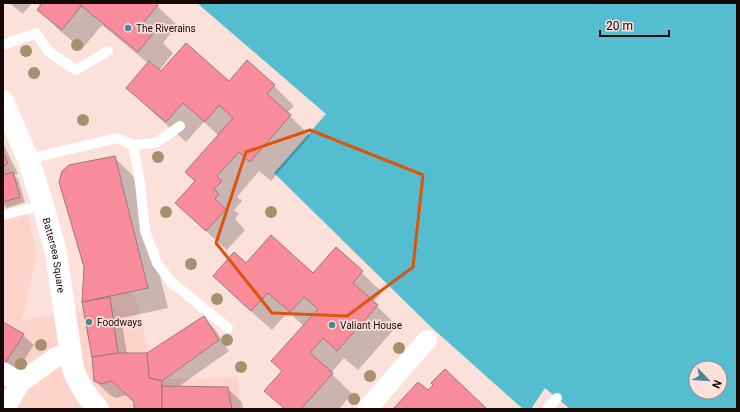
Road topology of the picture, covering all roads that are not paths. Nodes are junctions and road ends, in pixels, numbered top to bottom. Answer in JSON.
{"nodes":[{"id":1,"x":3,"y":45,"type":"edge"},
{"id":2,"x":108,"y":51,"type":"dead end"},
{"id":3,"x":3,"y":101,"type":"edge"},
{"id":4,"x":180,"y":126,"type":"dead end"},
{"id":5,"x":133,"y":145,"type":"junction"},
{"id":6,"x":28,"y":159,"type":"junction"},
{"id":7,"x":43,"y":205,"type":"junction"},
{"id":8,"x":3,"y":215,"type":"edge"},
{"id":9,"x":228,"y":328,"type":"dead end"},
{"id":10,"x":428,"y":340,"type":"dead end"},
{"id":11,"x":70,"y":354,"type":"junction"},
{"id":12,"x":3,"y":372,"type":"edge"},
{"id":13,"x":20,"y":382,"type":"junction"},
{"id":14,"x":557,"y":398,"type":"dead end"},
{"id":15,"x":5,"y":409,"type":"edge"},
{"id":16,"x":98,"y":409,"type":"edge"},
{"id":17,"x":367,"y":409,"type":"edge"},
{"id":18,"x":547,"y":409,"type":"edge"}],
"edges":[{"from":1,"to":2,"type":"lane"},
{"from":3,"to":6,"type":"main road","name":"Battersea Square"},
{"from":4,"to":5,"type":"lane"},
{"from":5,"to":6,"type":"lane"},
{"from":5,"to":9,"type":"lane"},
{"from":6,"to":7,"type":"main road","name":"Battersea Square"},
{"from":7,"to":8,"type":"lane"},
{"from":7,"to":11,"type":"main road","name":"Battersea Square"},
{"from":10,"to":17,"type":"street"},
{"from":11,"to":13,"type":"street"},
{"from":11,"to":16,"type":"main road","name":"Battersea Square"},
{"from":12,"to":13,"type":"street"},
{"from":13,"to":15,"type":"street"},
{"from":14,"to":18,"type":"lane"}]}
